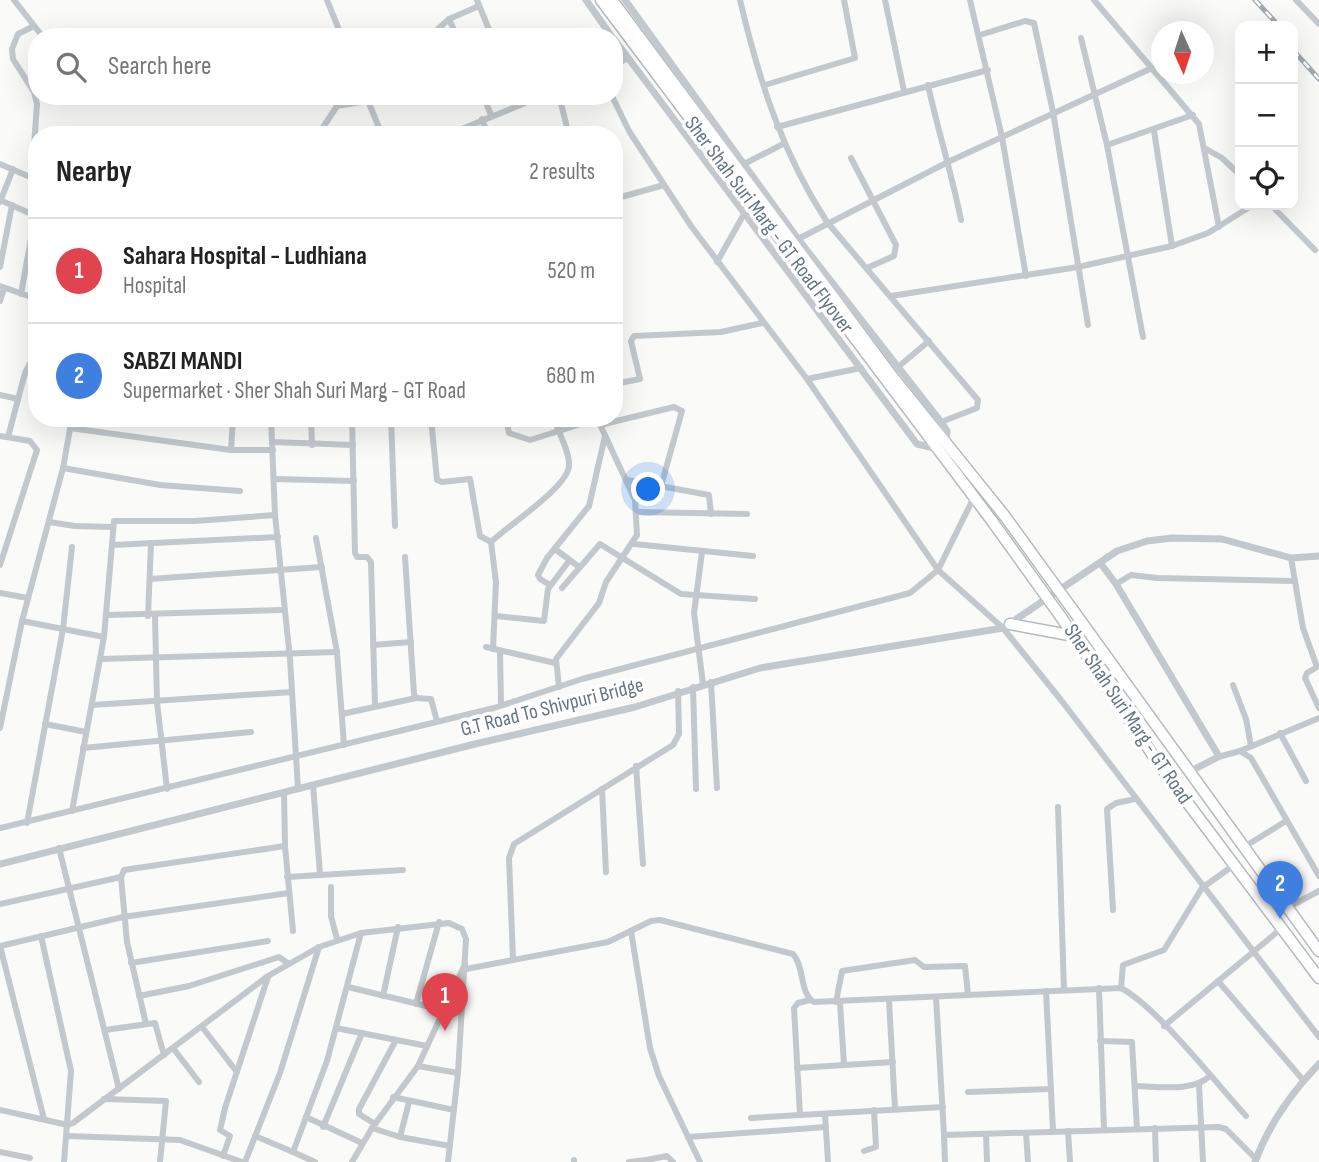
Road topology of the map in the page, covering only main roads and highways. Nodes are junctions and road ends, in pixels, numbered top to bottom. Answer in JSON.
{"nodes":[{"id":1,"x":601,"y":0,"type":"edge"},
{"id":2,"x":612,"y":0,"type":"edge"},
{"id":3,"x":623,"y":28,"type":"edge"},
{"id":4,"x":623,"y":28,"type":"edge"},
{"id":5,"x":936,"y":431,"type":"junction"},
{"id":6,"x":942,"y":446,"type":"junction"},
{"id":7,"x":1007,"y":626,"type":"road end"},
{"id":8,"x":1074,"y":636,"type":"junction"},
{"id":9,"x":1319,"y":951,"type":"edge"},
{"id":10,"x":1319,"y":978,"type":"edge"}],
"edges":[{"from":1,"to":4,"type":"main road","name":"Sher Shah Suri Marg - GT Road Flyover"},
{"from":2,"to":5,"type":"main road","name":"Sher Shah Suri Marg - GT Road Flyover"},
{"from":3,"to":5,"type":"main road","name":"Sher Shah Suri Marg - GT Road Flyover"},
{"from":5,"to":6,"type":"main road","name":"Sher Shah Suri Marg - GT Road Flyover"},
{"from":6,"to":8,"type":"main road","name":"Sher Shah Suri Marg - GT Road","bridge":true},
{"from":6,"to":9,"type":"main road","name":"Sher Shah Suri Marg - GT Road","bridge":true},
{"from":7,"to":8,"type":"main road"},
{"from":8,"to":10,"type":"main road","name":"Sher Shah Suri Marg - GT Road"}]}
